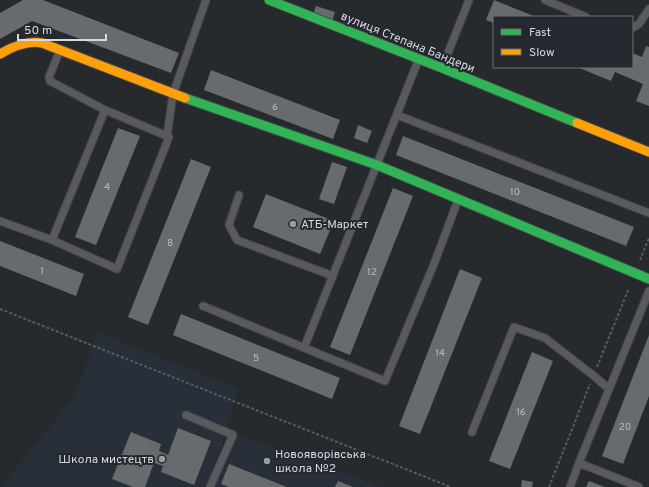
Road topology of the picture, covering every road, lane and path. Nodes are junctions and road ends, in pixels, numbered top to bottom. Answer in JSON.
{"nodes":[{"id":1,"x":206,"y":0,"type":"edge"},
{"id":2,"x":269,"y":0,"type":"edge"},
{"id":3,"x":469,"y":0,"type":"edge"},
{"id":4,"x":545,"y":0,"type":"edge"},
{"id":5,"x":649,"y":9,"type":"edge"},
{"id":6,"x":584,"y":16,"type":"edge"},
{"id":7,"x":633,"y":27,"type":"edge"},
{"id":8,"x":60,"y":49,"type":"junction"},
{"id":9,"x":0,"y":54,"type":"edge"},
{"id":10,"x":419,"y":59,"type":"junction"},
{"id":11,"x":442,"y":68,"type":"junction"},
{"id":12,"x":173,"y":94,"type":"junction"},
{"id":13,"x":105,"y":110,"type":"junction"},
{"id":14,"x":397,"y":114,"type":"junction"},
{"id":15,"x":167,"y":136,"type":"junction"},
{"id":16,"x":649,"y":152,"type":"edge"},
{"id":17,"x":377,"y":165,"type":"junction"},
{"id":18,"x":239,"y":195,"type":"dead end"},
{"id":19,"x":459,"y":199,"type":"junction"},
{"id":20,"x":649,"y":213,"type":"edge"},
{"id":21,"x":0,"y":221,"type":"edge"},
{"id":22,"x":649,"y":238,"type":"edge"},
{"id":23,"x":52,"y":240,"type":"junction"},
{"id":24,"x":635,"y":273,"type":"junction"},
{"id":25,"x":333,"y":276,"type":"junction"},
{"id":26,"x":649,"y":279,"type":"edge"},
{"id":27,"x":649,"y":291,"type":"edge"},
{"id":28,"x":203,"y":306,"type":"dead end"},
{"id":29,"x":0,"y":309,"type":"edge"},
{"id":30,"x":304,"y":348,"type":"junction"},
{"id":31,"x":594,"y":376,"type":"junction"},
{"id":32,"x":609,"y":389,"type":"junction"},
{"id":33,"x":186,"y":415,"type":"dead end"},
{"id":34,"x":472,"y":432,"type":"dead end"},
{"id":35,"x":579,"y":463,"type":"junction"},
{"id":36,"x":210,"y":487,"type":"edge"},
{"id":37,"x":451,"y":487,"type":"edge"},
{"id":38,"x":549,"y":487,"type":"edge"},
{"id":39,"x":570,"y":487,"type":"edge"},
{"id":40,"x":639,"y":487,"type":"edge"}],
"edges":[{"from":1,"to":12,"type":"lane"},
{"from":2,"to":10,"type":"street","name":"вулиця Степана Бандери"},
{"from":3,"to":11,"type":"lane"},
{"from":4,"to":6,"type":"lane"},
{"from":5,"to":7,"type":"lane"},
{"from":8,"to":9,"type":"street"},
{"from":8,"to":12,"type":"street"},
{"from":8,"to":13,"type":"lane"},
{"from":10,"to":11,"type":"street","name":"вулиця Степана Бандери"},
{"from":10,"to":14,"type":"lane"},
{"from":11,"to":16,"type":"street","name":"вулиця Степана Бандери"},
{"from":12,"to":15,"type":"lane"},
{"from":12,"to":17,"type":"street"},
{"from":13,"to":15,"type":"lane"},
{"from":13,"to":23,"type":"lane"},
{"from":14,"to":17,"type":"lane"},
{"from":14,"to":20,"type":"lane"},
{"from":15,"to":23,"type":"lane"},
{"from":17,"to":19,"type":"street"},
{"from":17,"to":25,"type":"lane"},
{"from":18,"to":25,"type":"lane"},
{"from":19,"to":24,"type":"street"},
{"from":19,"to":30,"type":"lane"},
{"from":21,"to":23,"type":"lane"},
{"from":22,"to":24,"type":"path"},
{"from":24,"to":26,"type":"street"},
{"from":24,"to":31,"type":"path"},
{"from":25,"to":30,"type":"lane"},
{"from":27,"to":32,"type":"lane"},
{"from":28,"to":30,"type":"lane"},
{"from":29,"to":37,"type":"path"},
{"from":31,"to":32,"type":"lane"},
{"from":31,"to":34,"type":"lane"},
{"from":31,"to":38,"type":"path"},
{"from":32,"to":35,"type":"lane"},
{"from":33,"to":36,"type":"lane"},
{"from":35,"to":39,"type":"lane"},
{"from":35,"to":40,"type":"lane"}]}
